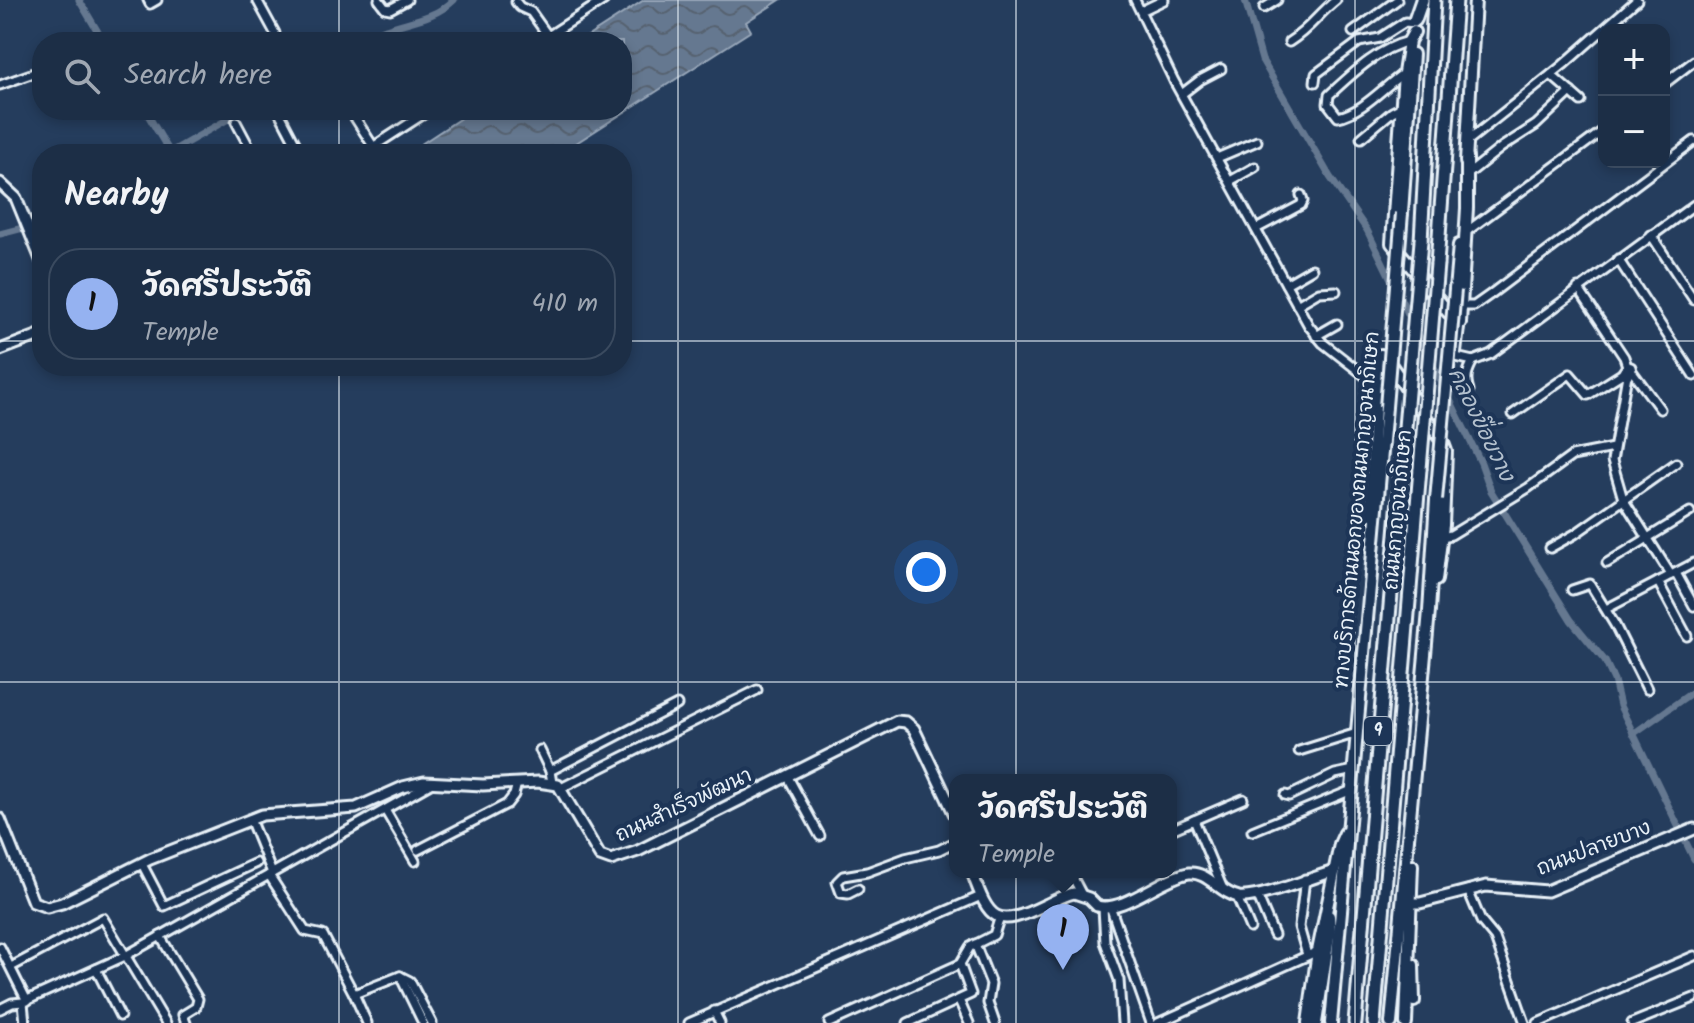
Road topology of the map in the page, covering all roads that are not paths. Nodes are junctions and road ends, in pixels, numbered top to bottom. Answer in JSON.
{"nodes":[{"id":1,"x":148,"y":0,"type":"edge"},
{"id":2,"x":157,"y":0,"type":"edge"},
{"id":3,"x":257,"y":0,"type":"edge"},
{"id":4,"x":379,"y":0,"type":"edge"},
{"id":5,"x":407,"y":0,"type":"edge"},
{"id":6,"x":1135,"y":0,"type":"edge"},
{"id":7,"x":1164,"y":0,"type":"edge"},
{"id":8,"x":1277,"y":0,"type":"edge"},
{"id":9,"x":1336,"y":0,"type":"edge"},
{"id":10,"x":1397,"y":0,"type":"edge"},
{"id":11,"x":1416,"y":0,"type":"edge"},
{"id":12,"x":1422,"y":0,"type":"edge"},
{"id":13,"x":1434,"y":0,"type":"edge"},
{"id":14,"x":1456,"y":0,"type":"edge"},
{"id":15,"x":1475,"y":0,"type":"edge"},
{"id":16,"x":1637,"y":0,"type":"edge"},
{"id":17,"x":600,"y":1,"type":"edge"},
{"id":18,"x":516,"y":2,"type":"edge"},
{"id":19,"x":1264,"y":8,"type":"dead end"},
{"id":20,"x":1141,"y":11,"type":"junction"},
{"id":21,"x":1413,"y":29,"type":"junction"},
{"id":22,"x":274,"y":32,"type":"edge"},
{"id":23,"x":545,"y":32,"type":"edge"},
{"id":24,"x":554,"y":32,"type":"edge"},
{"id":25,"x":1353,"y":32,"type":"dead end"},
{"id":26,"x":1289,"y":42,"type":"dead end"},
{"id":27,"x":1694,"y":61,"type":"edge"},
{"id":28,"x":1221,"y":69,"type":"dead end"},
{"id":29,"x":1404,"y":73,"type":"junction"},
{"id":30,"x":32,"y":74,"type":"edge"},
{"id":31,"x":1551,"y":75,"type":"junction"},
{"id":32,"x":1670,"y":79,"type":"edge"},
{"id":33,"x":1315,"y":82,"type":"dead end"},
{"id":34,"x":0,"y":85,"type":"edge"},
{"id":35,"x":1571,"y":92,"type":"junction"},
{"id":36,"x":1183,"y":93,"type":"junction"},
{"id":37,"x":1581,"y":101,"type":"dead end"},
{"id":38,"x":1402,"y":107,"type":"junction"},
{"id":39,"x":283,"y":120,"type":"edge"},
{"id":40,"x":356,"y":120,"type":"edge"},
{"id":41,"x":414,"y":120,"type":"edge"},
{"id":42,"x":236,"y":122,"type":"dead end"},
{"id":43,"x":1598,"y":134,"type":"edge"},
{"id":44,"x":1361,"y":138,"type":"dead end"},
{"id":45,"x":1257,"y":141,"type":"dead end"},
{"id":46,"x":1468,"y":141,"type":"junction"},
{"id":47,"x":1694,"y":141,"type":"edge"},
{"id":48,"x":248,"y":144,"type":"edge"},
{"id":49,"x":296,"y":144,"type":"edge"},
{"id":50,"x":372,"y":144,"type":"edge"},
{"id":51,"x":376,"y":144,"type":"edge"},
{"id":52,"x":1467,"y":157,"type":"junction"},
{"id":53,"x":1217,"y":158,"type":"junction"},
{"id":54,"x":1255,"y":167,"type":"dead end"},
{"id":55,"x":1467,"y":175,"type":"junction"},
{"id":56,"x":1230,"y":181,"type":"junction"},
{"id":57,"x":0,"y":183,"type":"edge"},
{"id":58,"x":1301,"y":195,"type":"dead end"},
{"id":59,"x":1694,"y":205,"type":"edge"},
{"id":60,"x":1256,"y":229,"type":"junction"},
{"id":61,"x":1466,"y":232,"type":"junction"},
{"id":62,"x":1651,"y":235,"type":"junction"},
{"id":63,"x":32,"y":237,"type":"edge"},
{"id":64,"x":1618,"y":259,"type":"junction"},
{"id":65,"x":1312,"y":269,"type":"dead end"},
{"id":66,"x":1286,"y":284,"type":"junction"},
{"id":67,"x":1578,"y":288,"type":"junction"},
{"id":68,"x":1336,"y":291,"type":"dead end"},
{"id":69,"x":1694,"y":300,"type":"edge"},
{"id":70,"x":1297,"y":305,"type":"junction"},
{"id":71,"x":1462,"y":306,"type":"junction"},
{"id":72,"x":1460,"y":323,"type":"junction"},
{"id":73,"x":1337,"y":324,"type":"dead end"},
{"id":74,"x":1316,"y":336,"type":"junction"},
{"id":75,"x":32,"y":338,"type":"edge"},
{"id":76,"x":0,"y":350,"type":"edge"},
{"id":77,"x":1473,"y":361,"type":"junction"},
{"id":78,"x":1627,"y":371,"type":"junction"},
{"id":79,"x":1694,"y":376,"type":"edge"},
{"id":80,"x":1377,"y":382,"type":"junction"},
{"id":81,"x":1469,"y":390,"type":"dead end"},
{"id":82,"x":1660,"y":409,"type":"dead end"},
{"id":83,"x":1513,"y":414,"type":"dead end"},
{"id":84,"x":1613,"y":448,"type":"junction"},
{"id":85,"x":1676,"y":463,"type":"dead end"},
{"id":86,"x":1623,"y":499,"type":"junction"},
{"id":87,"x":1690,"y":512,"type":"dead end"},
{"id":88,"x":1442,"y":537,"type":"junction"},
{"id":89,"x":1648,"y":537,"type":"junction"},
{"id":90,"x":1550,"y":548,"type":"dead end"},
{"id":91,"x":1607,"y":563,"type":"dead end"},
{"id":92,"x":1694,"y":563,"type":"edge"},
{"id":93,"x":1372,"y":564,"type":"junction"},
{"id":94,"x":1673,"y":574,"type":"junction"},
{"id":95,"x":1658,"y":582,"type":"junction"},
{"id":96,"x":1572,"y":590,"type":"dead end"},
{"id":97,"x":1694,"y":606,"type":"edge"},
{"id":98,"x":1606,"y":609,"type":"junction"},
{"id":99,"x":1429,"y":611,"type":"junction"},
{"id":100,"x":1687,"y":636,"type":"dead end"},
{"id":101,"x":1647,"y":689,"type":"dead end"},
{"id":102,"x":757,"y":690,"type":"dead end"},
{"id":103,"x":677,"y":705,"type":"dead end"},
{"id":104,"x":1357,"y":733,"type":"junction"},
{"id":105,"x":540,"y":750,"type":"dead end"},
{"id":106,"x":1299,"y":751,"type":"dead end"},
{"id":107,"x":1354,"y":770,"type":"junction"},
{"id":108,"x":550,"y":771,"type":"junction"},
{"id":109,"x":788,"y":777,"type":"junction"},
{"id":110,"x":434,"y":782,"type":"junction"},
{"id":111,"x":517,"y":783,"type":"junction"},
{"id":112,"x":557,"y":786,"type":"junction"},
{"id":113,"x":1352,"y":790,"type":"junction"},
{"id":114,"x":1285,"y":795,"type":"dead end"},
{"id":115,"x":1243,"y":799,"type":"dead end"},
{"id":116,"x":949,"y":802,"type":"edge"},
{"id":117,"x":385,"y":810,"type":"junction"},
{"id":118,"x":0,"y":819,"type":"edge"},
{"id":119,"x":250,"y":819,"type":"junction"},
{"id":120,"x":1194,"y":820,"type":"junction"},
{"id":121,"x":1349,"y":826,"type":"junction"},
{"id":122,"x":1177,"y":827,"type":"edge"},
{"id":123,"x":1694,"y":829,"type":"edge"},
{"id":124,"x":1252,"y":831,"type":"dead end"},
{"id":125,"x":1409,"y":834,"type":"junction"},
{"id":126,"x":820,"y":836,"type":"dead end"},
{"id":127,"x":949,"y":845,"type":"edge"},
{"id":128,"x":418,"y":850,"type":"dead end"},
{"id":129,"x":415,"y":861,"type":"dead end"},
{"id":130,"x":256,"y":863,"type":"dead end"},
{"id":131,"x":142,"y":864,"type":"junction"},
{"id":132,"x":1334,"y":871,"type":"junction"},
{"id":133,"x":271,"y":874,"type":"junction"},
{"id":134,"x":974,"y":878,"type":"edge"},
{"id":135,"x":1074,"y":878,"type":"edge"},
{"id":136,"x":1176,"y":878,"type":"edge"},
{"id":137,"x":1177,"y":878,"type":"edge"},
{"id":138,"x":1305,"y":879,"type":"junction"},
{"id":139,"x":858,"y":889,"type":"dead end"},
{"id":140,"x":1468,"y":890,"type":"junction"},
{"id":141,"x":1223,"y":891,"type":"junction"},
{"id":142,"x":1081,"y":893,"type":"junction"},
{"id":143,"x":1257,"y":895,"type":"junction"},
{"id":144,"x":981,"y":896,"type":"junction"},
{"id":145,"x":1237,"y":897,"type":"junction"},
{"id":146,"x":1329,"y":902,"type":"junction"},
{"id":147,"x":1412,"y":903,"type":"junction"},
{"id":148,"x":1107,"y":907,"type":"junction"},
{"id":149,"x":999,"y":919,"type":"junction"},
{"id":150,"x":1250,"y":928,"type":"dead end"},
{"id":151,"x":1274,"y":935,"type":"dead end"},
{"id":152,"x":160,"y":936,"type":"junction"},
{"id":153,"x":1404,"y":940,"type":"junction"},
{"id":154,"x":975,"y":944,"type":"junction"},
{"id":155,"x":0,"y":947,"type":"edge"},
{"id":156,"x":1312,"y":953,"type":"junction"},
{"id":157,"x":127,"y":955,"type":"junction"},
{"id":158,"x":1694,"y":956,"type":"edge"},
{"id":159,"x":960,"y":964,"type":"junction"},
{"id":160,"x":11,"y":967,"type":"junction"},
{"id":161,"x":96,"y":969,"type":"junction"},
{"id":162,"x":400,"y":976,"type":"junction"},
{"id":163,"x":354,"y":994,"type":"junction"},
{"id":164,"x":1694,"y":998,"type":"edge"},
{"id":165,"x":959,"y":1000,"type":"junction"},
{"id":166,"x":25,"y":1002,"type":"junction"},
{"id":167,"x":0,"y":1009,"type":"edge"},
{"id":168,"x":714,"y":1011,"type":"junction"},
{"id":169,"x":120,"y":1016,"type":"dead end"},
{"id":170,"x":25,"y":1023,"type":"edge"},
{"id":171,"x":166,"y":1023,"type":"edge"},
{"id":172,"x":186,"y":1023,"type":"edge"},
{"id":173,"x":367,"y":1023,"type":"edge"},
{"id":174,"x":423,"y":1023,"type":"edge"},
{"id":175,"x":432,"y":1023,"type":"edge"},
{"id":176,"x":689,"y":1023,"type":"edge"},
{"id":177,"x":720,"y":1023,"type":"edge"},
{"id":178,"x":829,"y":1023,"type":"edge"},
{"id":179,"x":908,"y":1023,"type":"edge"},
{"id":180,"x":969,"y":1023,"type":"edge"},
{"id":181,"x":995,"y":1023,"type":"edge"},
{"id":182,"x":1122,"y":1023,"type":"edge"},
{"id":183,"x":1151,"y":1023,"type":"edge"},
{"id":184,"x":1158,"y":1023,"type":"edge"},
{"id":185,"x":1308,"y":1023,"type":"edge"},
{"id":186,"x":1316,"y":1023,"type":"edge"},
{"id":187,"x":1331,"y":1023,"type":"edge"},
{"id":188,"x":1355,"y":1023,"type":"edge"},
{"id":189,"x":1374,"y":1023,"type":"edge"},
{"id":190,"x":1391,"y":1023,"type":"edge"},
{"id":191,"x":1406,"y":1023,"type":"edge"},
{"id":192,"x":1412,"y":1023,"type":"edge"},
{"id":193,"x":1525,"y":1023,"type":"edge"},
{"id":194,"x":1538,"y":1023,"type":"edge"},
{"id":195,"x":1632,"y":1023,"type":"edge"}],
"edges":[{"from":1,"to":2,"type":"street"},
{"from":3,"to":22,"type":"street"},
{"from":4,"to":5,"type":"street"},
{"from":6,"to":20,"type":"street"},
{"from":7,"to":20,"type":"street"},
{"from":8,"to":19,"type":"street"},
{"from":9,"to":26,"type":"street"},
{"from":10,"to":25,"type":"street"},
{"from":11,"to":21,"type":"main road","name":"ทางบริการด้านนอกของถนนกาญจนาภิเษก"},
{"from":12,"to":21,"type":"highway"},
{"from":13,"to":188,"type":"highway","name":"ถนนกาญจนาภิเษก","number":"9","bridge":true},
{"from":14,"to":189,"type":"highway","name":"ถนนกาญจนาภิเษก","number":"9","bridge":true},
{"from":15,"to":46,"type":"main road"},
{"from":16,"to":31,"type":"street"},
{"from":17,"to":24,"type":"street"},
{"from":18,"to":23,"type":"street"},
{"from":20,"to":36,"type":"street"},
{"from":21,"to":29,"type":"main road"},
{"from":21,"to":29,"type":"street"},
{"from":21,"to":33,"type":"street"},
{"from":21,"to":93,"type":"main road","name":"ทางบริการด้านนอกของถนนกาญจนาภิเษก","bridge":true},
{"from":27,"to":32,"type":"street"},
{"from":28,"to":36,"type":"street"},
{"from":29,"to":38,"type":"main road"},
{"from":30,"to":34,"type":"street"},
{"from":31,"to":35,"type":"street"},
{"from":31,"to":46,"type":"street"},
{"from":35,"to":37,"type":"street"},
{"from":35,"to":55,"type":"street"},
{"from":36,"to":53,"type":"street"},
{"from":38,"to":44,"type":"street"},
{"from":38,"to":72,"type":"main road"},
{"from":39,"to":49,"type":"street"},
{"from":40,"to":50,"type":"street"},
{"from":41,"to":51,"type":"street"},
{"from":42,"to":48,"type":"street"},
{"from":43,"to":61,"type":"street"},
{"from":45,"to":53,"type":"street"},
{"from":46,"to":52,"type":"main road"},
{"from":47,"to":71,"type":"street"},
{"from":52,"to":55,"type":"main road"},
{"from":52,"to":99,"type":"main road","bridge":true},
{"from":53,"to":56,"type":"street"},
{"from":54,"to":56,"type":"street"},
{"from":55,"to":61,"type":"main road"},
{"from":56,"to":60,"type":"street"},
{"from":57,"to":63,"type":"street"},
{"from":58,"to":60,"type":"street"},
{"from":59,"to":62,"type":"street"},
{"from":60,"to":66,"type":"street"},
{"from":61,"to":71,"type":"main road"},
{"from":62,"to":64,"type":"street"},
{"from":62,"to":69,"type":"street"},
{"from":64,"to":67,"type":"street"},
{"from":64,"to":79,"type":"street"},
{"from":65,"to":66,"type":"street"},
{"from":66,"to":70,"type":"street"},
{"from":67,"to":77,"type":"street"},
{"from":67,"to":78,"type":"street"},
{"from":68,"to":70,"type":"street"},
{"from":70,"to":74,"type":"street"},
{"from":71,"to":72,"type":"main road"},
{"from":72,"to":77,"type":"street"},
{"from":73,"to":74,"type":"street"},
{"from":74,"to":80,"type":"street"},
{"from":75,"to":76,"type":"street"},
{"from":77,"to":81,"type":"street"},
{"from":78,"to":82,"type":"street"},
{"from":78,"to":83,"type":"street"},
{"from":78,"to":84,"type":"street"},
{"from":80,"to":88,"type":"main road"},
{"from":80,"to":93,"type":"main road"},
{"from":84,"to":86,"type":"street"},
{"from":84,"to":88,"type":"street"},
{"from":85,"to":86,"type":"street"},
{"from":86,"to":89,"type":"street"},
{"from":86,"to":90,"type":"street"},
{"from":87,"to":89,"type":"street"},
{"from":88,"to":99,"type":"main road"},
{"from":89,"to":91,"type":"street"},
{"from":89,"to":94,"type":"street"},
{"from":92,"to":94,"type":"street"},
{"from":93,"to":104,"type":"main road","name":"ทางบริการด้านนอกของถนนกาญจนาภิเษก"},
{"from":94,"to":95,"type":"street"},
{"from":94,"to":97,"type":"street"},
{"from":95,"to":98,"type":"street"},
{"from":95,"to":100,"type":"street"},
{"from":96,"to":98,"type":"street"},
{"from":98,"to":101,"type":"street"},
{"from":99,"to":125,"type":"main road"},
{"from":102,"to":112,"type":"street"},
{"from":103,"to":108,"type":"street"},
{"from":104,"to":106,"type":"street"},
{"from":104,"to":107,"type":"main road","name":"ทางบริการด้านนอกของถนนกาญจนาภิเษก"},
{"from":105,"to":108,"type":"street"},
{"from":107,"to":113,"type":"main road","name":"ทางบริการด้านนอกของถนนกาญจนาภิเษก"},
{"from":107,"to":114,"type":"street"},
{"from":108,"to":112,"type":"street"},
{"from":109,"to":112,"type":"street","name":"ถนนสำเร็จพัฒนา"},
{"from":109,"to":116,"type":"street","name":"ถนนสำเร็จพัฒนา"},
{"from":109,"to":126,"type":"street"},
{"from":110,"to":111,"type":"street"},
{"from":110,"to":117,"type":"street"},
{"from":110,"to":119,"type":"street"},
{"from":111,"to":112,"type":"street"},
{"from":111,"to":128,"type":"street"},
{"from":113,"to":121,"type":"main road","name":"ทางบริการด้านนอกของถนนกาญจนาภิเษก"},
{"from":113,"to":124,"type":"street"},
{"from":115,"to":120,"type":"street"},
{"from":117,"to":129,"type":"street"},
{"from":117,"to":133,"type":"street"},
{"from":118,"to":131,"type":"street"},
{"from":119,"to":131,"type":"street"},
{"from":119,"to":133,"type":"street"},
{"from":120,"to":122,"type":"street"},
{"from":120,"to":141,"type":"street"},
{"from":121,"to":132,"type":"main road"},
{"from":121,"to":187,"type":"main road","name":"ทางบริการด้านนอกของถนนกาญจนาภิเษก"},
{"from":123,"to":140,"type":"street","name":"ถนนปลายบาง"},
{"from":125,"to":147,"type":"main road"},
{"from":125,"to":153,"type":"main road"},
{"from":127,"to":139,"type":"street"},
{"from":130,"to":131,"type":"street"},
{"from":132,"to":138,"type":"street"},
{"from":132,"to":146,"type":"main road"},
{"from":133,"to":152,"type":"street"},
{"from":133,"to":163,"type":"street"},
{"from":134,"to":144,"type":"street"},
{"from":135,"to":142,"type":"street"},
{"from":136,"to":148,"type":"street"},
{"from":137,"to":141,"type":"street"},
{"from":138,"to":143,"type":"street"},
{"from":138,"to":156,"type":"street"},
{"from":140,"to":147,"type":"street","name":"ถนนปลายบาง"},
{"from":140,"to":193,"type":"street"},
{"from":141,"to":145,"type":"street"},
{"from":142,"to":148,"type":"street"},
{"from":142,"to":149,"type":"street"},
{"from":143,"to":145,"type":"street"},
{"from":143,"to":151,"type":"street"},
{"from":144,"to":149,"type":"street"},
{"from":144,"to":168,"type":"street"},
{"from":145,"to":150,"type":"street"},
{"from":146,"to":156,"type":"main road"},
{"from":146,"to":186,"type":"main road"},
{"from":147,"to":153,"type":"main road"},
{"from":148,"to":182,"type":"street"},
{"from":148,"to":183,"type":"street"},
{"from":149,"to":154,"type":"street"},
{"from":152,"to":157,"type":"street"},
{"from":152,"to":172,"type":"street"},
{"from":153,"to":190,"type":"main road"},
{"from":153,"to":191,"type":"main road"},
{"from":153,"to":192,"type":"main road"},
{"from":154,"to":159,"type":"street"},
{"from":154,"to":181,"type":"street"},
{"from":155,"to":160,"type":"street"},
{"from":156,"to":184,"type":"street"},
{"from":156,"to":185,"type":"main road"},
{"from":157,"to":160,"type":"street"},
{"from":157,"to":161,"type":"street"},
{"from":157,"to":171,"type":"street"},
{"from":158,"to":194,"type":"street"},
{"from":159,"to":165,"type":"street"},
{"from":159,"to":178,"type":"street"},
{"from":160,"to":166,"type":"street"},
{"from":161,"to":166,"type":"street"},
{"from":161,"to":169,"type":"street"},
{"from":162,"to":163,"type":"street"},
{"from":162,"to":174,"type":"street"},
{"from":162,"to":175,"type":"street"},
{"from":163,"to":173,"type":"street"},
{"from":164,"to":195,"type":"street"},
{"from":165,"to":179,"type":"street"},
{"from":165,"to":180,"type":"street"},
{"from":166,"to":167,"type":"street"},
{"from":166,"to":170,"type":"street"},
{"from":168,"to":176,"type":"street"},
{"from":168,"to":177,"type":"street"}]}
